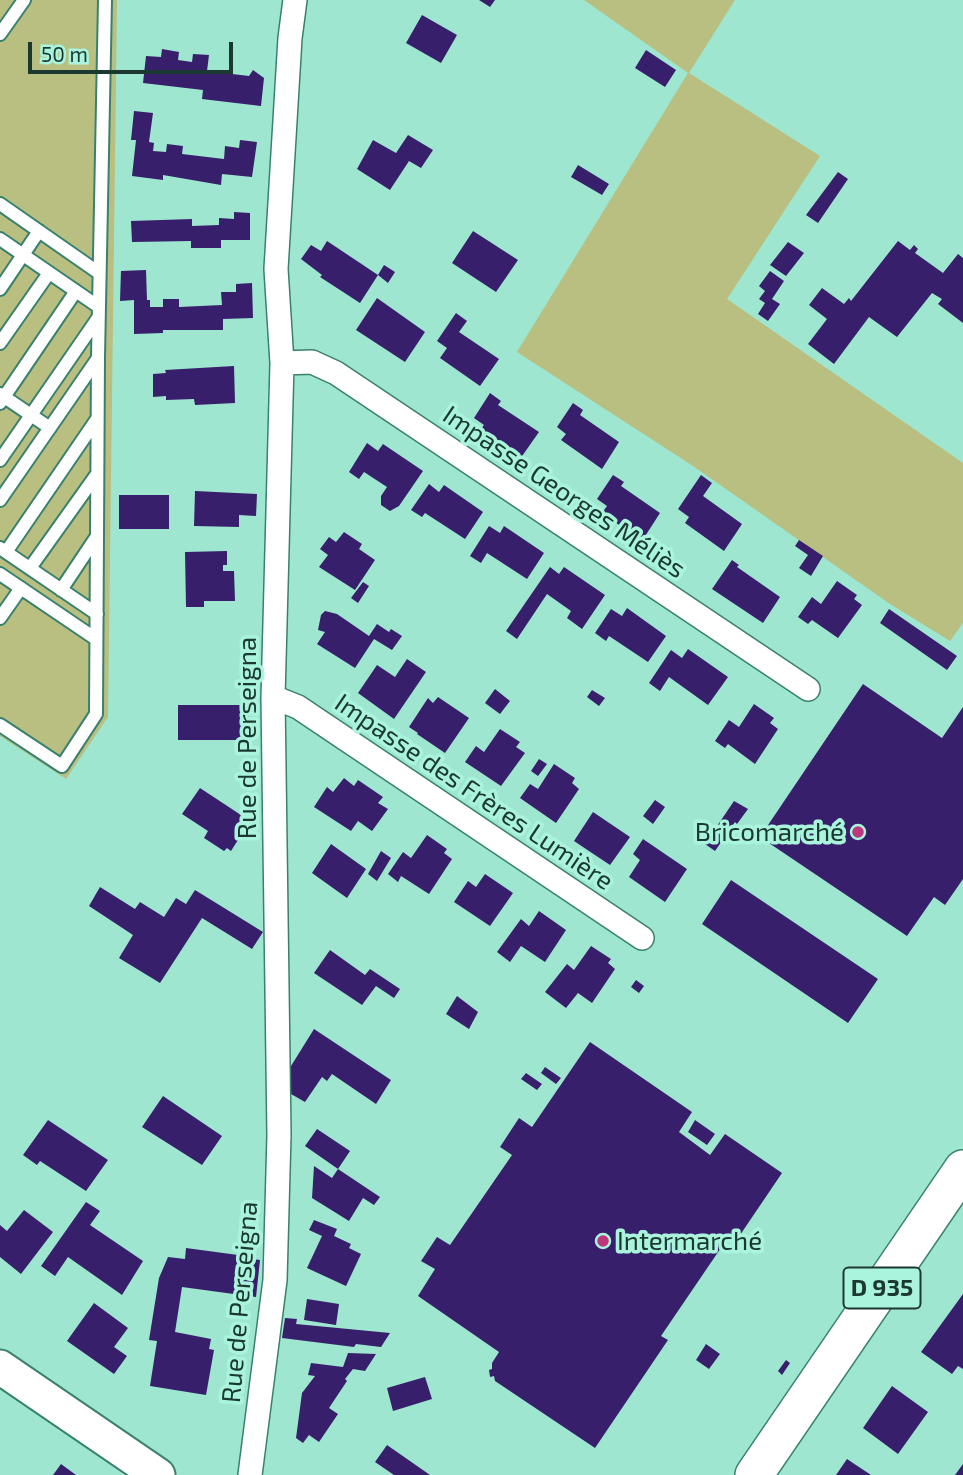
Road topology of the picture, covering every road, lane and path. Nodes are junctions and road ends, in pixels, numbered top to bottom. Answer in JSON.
{"nodes":[{"id":1,"x":24,"y":0,"type":"edge"},
{"id":2,"x":105,"y":0,"type":"edge"},
{"id":3,"x":295,"y":0,"type":"edge"},
{"id":4,"x":0,"y":34,"type":"edge"},
{"id":5,"x":0,"y":204,"type":"edge"},
{"id":6,"x":39,"y":231,"type":"junction"},
{"id":7,"x":2,"y":243,"type":"edge"},
{"id":8,"x":23,"y":255,"type":"junction"},
{"id":9,"x":99,"y":272,"type":"junction"},
{"id":10,"x":49,"y":273,"type":"junction"},
{"id":11,"x":0,"y":289,"type":"edge"},
{"id":12,"x":76,"y":291,"type":"junction"},
{"id":13,"x":99,"y":312,"type":"junction"},
{"id":14,"x":0,"y":343,"type":"edge"},
{"id":15,"x":98,"y":357,"type":"junction"},
{"id":16,"x":282,"y":363,"type":"junction"},
{"id":17,"x":1,"y":398,"type":"edge"},
{"id":18,"x":31,"y":415,"type":"junction"},
{"id":19,"x":97,"y":419,"type":"junction"},
{"id":20,"x":50,"y":428,"type":"junction"},
{"id":21,"x":0,"y":460,"type":"edge"},
{"id":22,"x":97,"y":474,"type":"junction"},
{"id":23,"x":0,"y":500,"type":"edge"},
{"id":24,"x":97,"y":536,"type":"junction"},
{"id":25,"x":3,"y":550,"type":"edge"},
{"id":26,"x":30,"y":568,"type":"junction"},
{"id":27,"x":0,"y":574,"type":"edge"},
{"id":28,"x":21,"y":588,"type":"junction"},
{"id":29,"x":61,"y":590,"type":"junction"},
{"id":30,"x":97,"y":614,"type":"junction"},
{"id":31,"x":0,"y":618,"type":"edge"},
{"id":32,"x":96,"y":639,"type":"junction"},
{"id":33,"x":808,"y":690,"type":"dead end"},
{"id":34,"x":273,"y":696,"type":"junction"},
{"id":35,"x":0,"y":725,"type":"edge"},
{"id":36,"x":642,"y":938,"type":"dead end"},
{"id":37,"x":963,"y":1168,"type":"edge"},
{"id":38,"x":0,"y":1367,"type":"edge"},
{"id":39,"x":800,"y":1408,"type":"junction"},
{"id":40,"x":158,"y":1475,"type":"edge"},
{"id":41,"x":250,"y":1475,"type":"edge"},
{"id":42,"x":726,"y":1475,"type":"edge"},
{"id":43,"x":754,"y":1475,"type":"edge"}],
"edges":[{"from":1,"to":4,"type":"lane"},
{"from":2,"to":9,"type":"lane"},
{"from":3,"to":16,"type":"street","name":"Rue de Perseigna"},
{"from":5,"to":6,"type":"lane"},
{"from":6,"to":8,"type":"lane"},
{"from":6,"to":9,"type":"lane"},
{"from":7,"to":8,"type":"lane"},
{"from":8,"to":10,"type":"lane"},
{"from":8,"to":11,"type":"lane"},
{"from":9,"to":13,"type":"lane"},
{"from":10,"to":12,"type":"lane"},
{"from":10,"to":14,"type":"lane"},
{"from":12,"to":13,"type":"lane"},
{"from":12,"to":17,"type":"lane"},
{"from":13,"to":15,"type":"lane"},
{"from":13,"to":18,"type":"lane"},
{"from":15,"to":19,"type":"lane"},
{"from":15,"to":20,"type":"lane"},
{"from":16,"to":33,"type":"street","name":"Impasse Georges Méliès"},
{"from":16,"to":34,"type":"street","name":"Rue de Perseigna"},
{"from":17,"to":18,"type":"lane"},
{"from":18,"to":20,"type":"lane"},
{"from":18,"to":21,"type":"lane"},
{"from":19,"to":22,"type":"lane"},
{"from":19,"to":25,"type":"lane"},
{"from":20,"to":23,"type":"lane"},
{"from":22,"to":24,"type":"lane"},
{"from":22,"to":26,"type":"lane"},
{"from":24,"to":29,"type":"lane"},
{"from":24,"to":30,"type":"lane"},
{"from":25,"to":26,"type":"lane"},
{"from":26,"to":29,"type":"lane"},
{"from":27,"to":28,"type":"lane"},
{"from":28,"to":31,"type":"lane"},
{"from":28,"to":32,"type":"lane"},
{"from":29,"to":30,"type":"lane"},
{"from":30,"to":32,"type":"lane"},
{"from":32,"to":35,"type":"lane"},
{"from":34,"to":36,"type":"street","name":"Impasse des Frères Lumière"},
{"from":34,"to":41,"type":"street","name":"Rue de Perseigna"},
{"from":37,"to":39,"type":"main road","number":"D 935"},
{"from":38,"to":40,"type":"main road"},
{"from":39,"to":42,"type":"main road"},
{"from":39,"to":43,"type":"main road","number":"D 935"}]}
